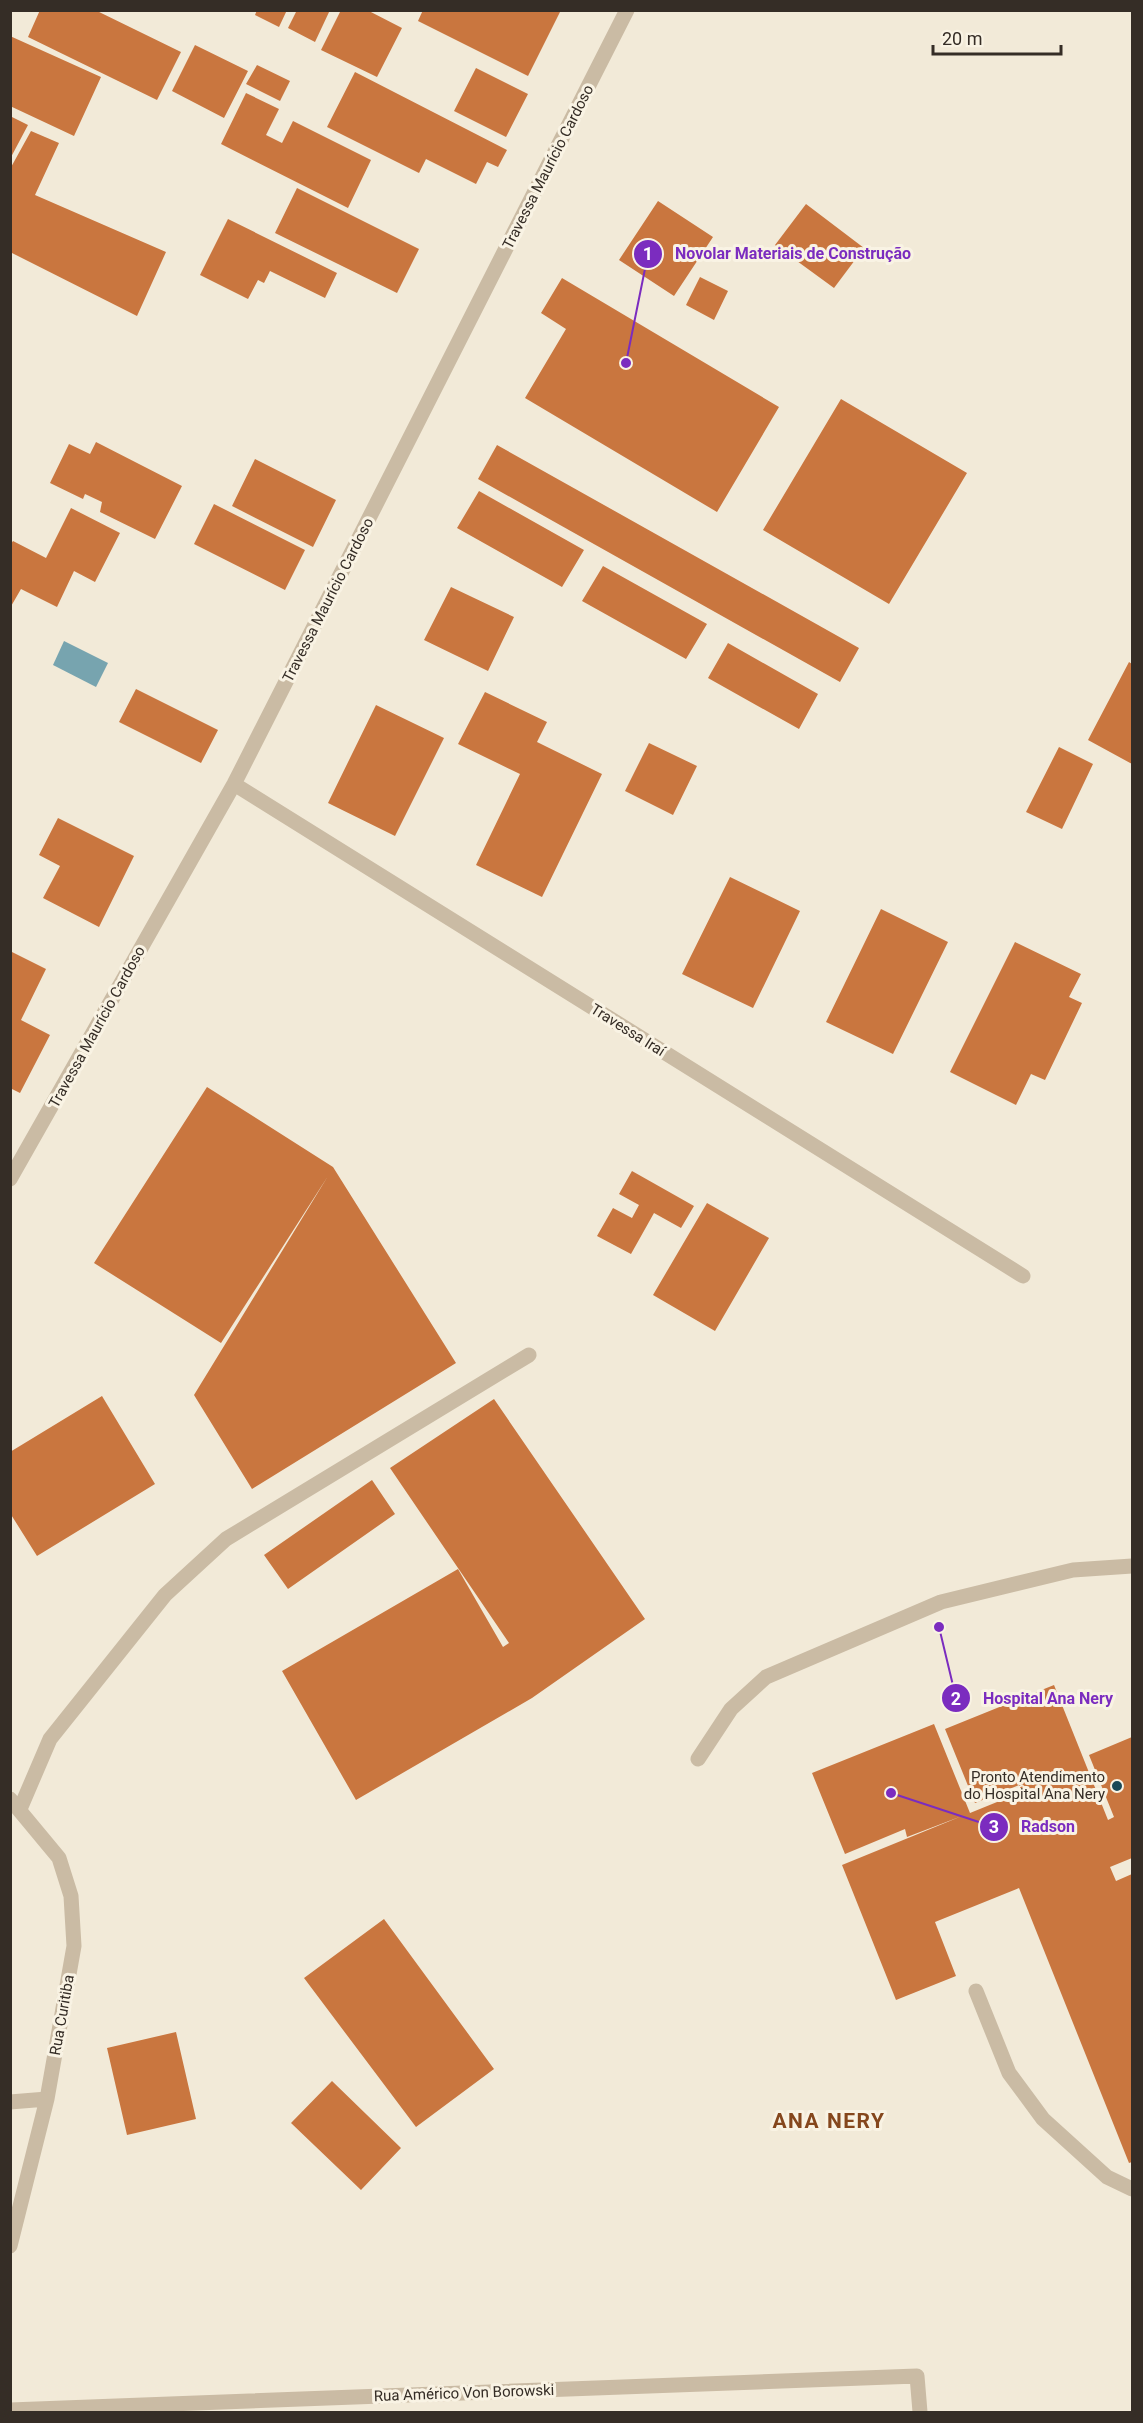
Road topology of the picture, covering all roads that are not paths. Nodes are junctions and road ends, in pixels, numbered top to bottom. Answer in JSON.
{"nodes":[{"id":1,"x":627,"y":10,"type":"edge"},
{"id":2,"x":234,"y":784,"type":"junction"},
{"id":3,"x":10,"y":1179,"type":"edge"},
{"id":4,"x":1023,"y":1276,"type":"dead end"},
{"id":5,"x":529,"y":1355,"type":"dead end"},
{"id":6,"x":1132,"y":1566,"type":"edge"},
{"id":7,"x":698,"y":1759,"type":"dead end"},
{"id":8,"x":15,"y":1804,"type":"edge"},
{"id":9,"x":976,"y":1991,"type":"dead end"},
{"id":10,"x":47,"y":2099,"type":"junction"},
{"id":11,"x":10,"y":2102,"type":"edge"},
{"id":12,"x":1132,"y":2189,"type":"edge"},
{"id":13,"x":10,"y":2246,"type":"edge"},
{"id":14,"x":10,"y":2410,"type":"edge"},
{"id":15,"x":920,"y":2412,"type":"edge"}],
"edges":[{"from":1,"to":2,"type":"street","name":"Travessa Maurício Cardoso"},
{"from":2,"to":3,"type":"street","name":"Travessa Maurício Cardoso"},
{"from":2,"to":4,"type":"street","name":"Travessa Iraí"},
{"from":5,"to":8,"type":"street"},
{"from":6,"to":7,"type":"street"},
{"from":8,"to":10,"type":"street","name":"Rua Curitiba"},
{"from":9,"to":12,"type":"street"},
{"from":10,"to":11,"type":"street"},
{"from":10,"to":13,"type":"street","name":"Rua Curitiba"},
{"from":14,"to":15,"type":"street","name":"Rua Américo Von Borowski"}]}
